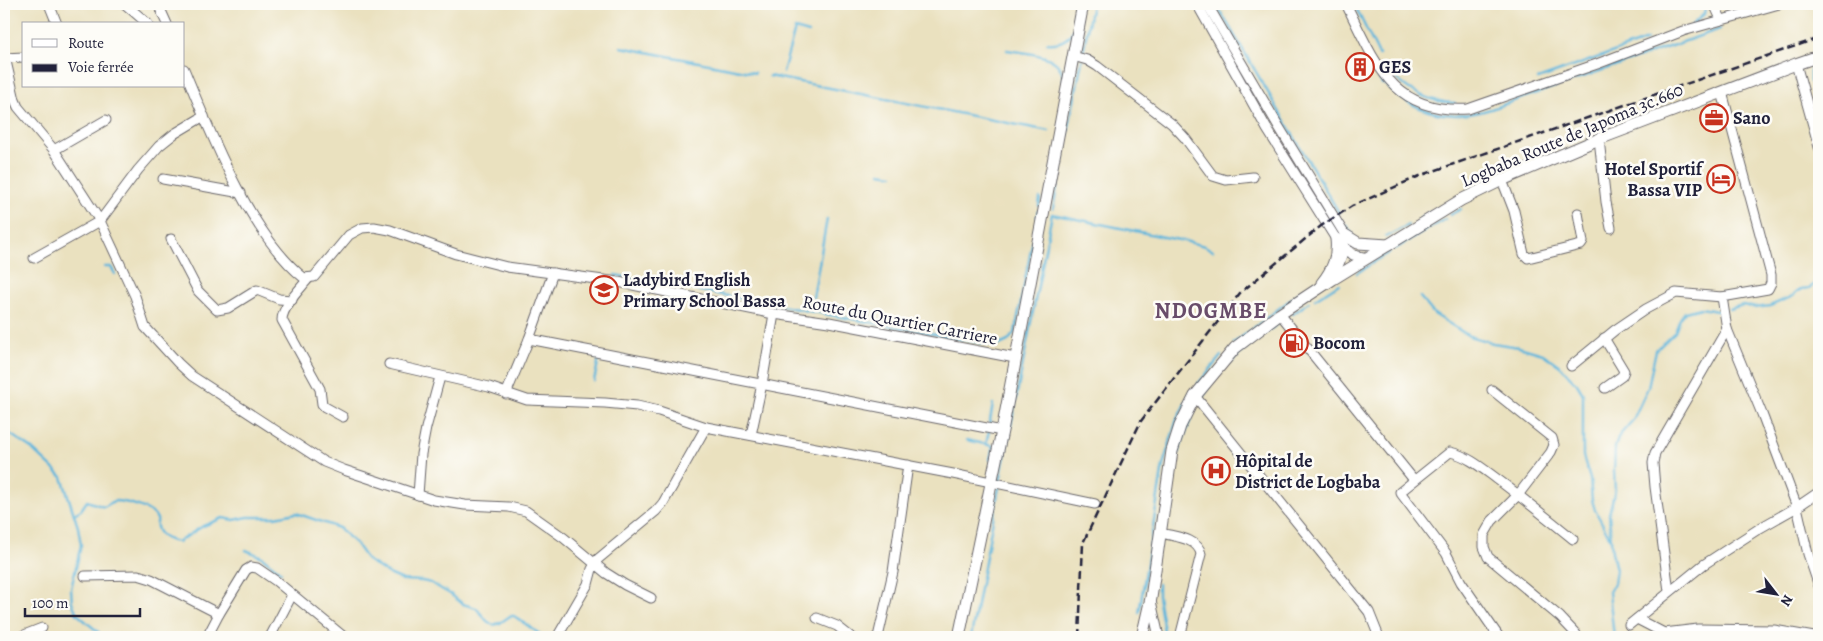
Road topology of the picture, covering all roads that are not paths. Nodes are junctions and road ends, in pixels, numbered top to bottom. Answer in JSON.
{"nodes":[{"id":1,"x":49,"y":4,"type":"edge"},
{"id":2,"x":125,"y":4,"type":"edge"},
{"id":3,"x":158,"y":4,"type":"edge"},
{"id":4,"x":1083,"y":4,"type":"edge"},
{"id":5,"x":1197,"y":4,"type":"edge"},
{"id":6,"x":1207,"y":4,"type":"edge"},
{"id":7,"x":1346,"y":4,"type":"edge"},
{"id":8,"x":1714,"y":4,"type":"edge"},
{"id":9,"x":1779,"y":4,"type":"edge"},
{"id":10,"x":1721,"y":19,"type":"junction"},
{"id":11,"x":56,"y":22,"type":"edge"},
{"id":12,"x":146,"y":22,"type":"edge"},
{"id":13,"x":166,"y":22,"type":"edge"},
{"id":14,"x":1074,"y":56,"type":"junction"},
{"id":15,"x":1819,"y":56,"type":"edge"},
{"id":16,"x":22,"y":57,"type":"edge"},
{"id":17,"x":4,"y":58,"type":"edge"},
{"id":18,"x":1796,"y":64,"type":"junction"},
{"id":19,"x":185,"y":71,"type":"edge"},
{"id":20,"x":1722,"y":92,"type":"junction"},
{"id":21,"x":204,"y":116,"type":"junction"},
{"id":22,"x":106,"y":120,"type":"dead end"},
{"id":23,"x":1599,"y":139,"type":"junction"},
{"id":24,"x":1819,"y":147,"type":"edge"},
{"id":25,"x":54,"y":150,"type":"junction"},
{"id":26,"x":1253,"y":177,"type":"dead end"},
{"id":27,"x":163,"y":179,"type":"dead end"},
{"id":28,"x":1502,"y":180,"type":"junction"},
{"id":29,"x":240,"y":193,"type":"junction"},
{"id":30,"x":1578,"y":213,"type":"dead end"},
{"id":31,"x":100,"y":221,"type":"junction"},
{"id":32,"x":1611,"y":228,"type":"dead end"},
{"id":33,"x":1340,"y":237,"type":"junction"},
{"id":34,"x":171,"y":239,"type":"dead end"},
{"id":35,"x":1388,"y":245,"type":"junction"},
{"id":36,"x":1344,"y":248,"type":"junction"},
{"id":37,"x":34,"y":258,"type":"dead end"},
{"id":38,"x":1368,"y":258,"type":"junction"},
{"id":39,"x":553,"y":273,"type":"junction"},
{"id":40,"x":308,"y":279,"type":"junction"},
{"id":41,"x":1333,"y":279,"type":"junction"},
{"id":42,"x":1317,"y":290,"type":"junction"},
{"id":43,"x":1722,"y":297,"type":"junction"},
{"id":44,"x":292,"y":300,"type":"junction"},
{"id":45,"x":774,"y":314,"type":"junction"},
{"id":46,"x":1280,"y":314,"type":"junction"},
{"id":47,"x":1726,"y":329,"type":"junction"},
{"id":48,"x":1604,"y":338,"type":"junction"},
{"id":49,"x":529,"y":339,"type":"junction"},
{"id":50,"x":1015,"y":358,"type":"junction"},
{"id":51,"x":389,"y":364,"type":"dead end"},
{"id":52,"x":1571,"y":366,"type":"dead end"},
{"id":53,"x":440,"y":377,"type":"junction"},
{"id":54,"x":762,"y":384,"type":"junction"},
{"id":55,"x":1605,"y":388,"type":"dead end"},
{"id":56,"x":1492,"y":390,"type":"dead end"},
{"id":57,"x":506,"y":394,"type":"junction"},
{"id":58,"x":1195,"y":396,"type":"junction"},
{"id":59,"x":343,"y":417,"type":"dead end"},
{"id":60,"x":706,"y":427,"type":"junction"},
{"id":61,"x":1002,"y":431,"type":"junction"},
{"id":62,"x":751,"y":435,"type":"junction"},
{"id":63,"x":908,"y":465,"type":"junction"},
{"id":64,"x":1414,"y":480,"type":"junction"},
{"id":65,"x":992,"y":483,"type":"junction"},
{"id":66,"x":1819,"y":492,"type":"edge"},
{"id":67,"x":418,"y":495,"type":"junction"},
{"id":68,"x":1518,"y":495,"type":"junction"},
{"id":69,"x":1095,"y":504,"type":"dead end"},
{"id":70,"x":1797,"y":508,"type":"junction"},
{"id":71,"x":1161,"y":533,"type":"junction"},
{"id":72,"x":1573,"y":539,"type":"dead end"},
{"id":73,"x":595,"y":563,"type":"junction"},
{"id":74,"x":1817,"y":572,"type":"edge"},
{"id":75,"x":84,"y":576,"type":"dead end"},
{"id":76,"x":1819,"y":586,"type":"edge"},
{"id":77,"x":1669,"y":591,"type":"junction"},
{"id":78,"x":292,"y":595,"type":"junction"},
{"id":79,"x":651,"y":598,"type":"dead end"},
{"id":80,"x":1151,"y":598,"type":"junction"},
{"id":81,"x":219,"y":614,"type":"junction"},
{"id":82,"x":817,"y":618,"type":"dead end"},
{"id":83,"x":42,"y":628,"type":"dead end"},
{"id":84,"x":1734,"y":633,"type":"edge"},
{"id":85,"x":334,"y":634,"type":"edge"},
{"id":86,"x":559,"y":634,"type":"dead end"},
{"id":87,"x":1576,"y":634,"type":"dead end"},
{"id":88,"x":19,"y":637,"type":"edge"},
{"id":89,"x":207,"y":637,"type":"edge"},
{"id":90,"x":270,"y":637,"type":"edge"},
{"id":91,"x":344,"y":637,"type":"edge"},
{"id":92,"x":851,"y":637,"type":"edge"},
{"id":93,"x":878,"y":637,"type":"edge"},
{"id":94,"x":959,"y":637,"type":"edge"},
{"id":95,"x":1142,"y":637,"type":"edge"},
{"id":96,"x":1159,"y":637,"type":"edge"},
{"id":97,"x":1180,"y":637,"type":"edge"},
{"id":98,"x":1379,"y":637,"type":"edge"},
{"id":99,"x":1499,"y":637,"type":"edge"},
{"id":100,"x":1812,"y":637,"type":"edge"}],
"edges":[{"from":1,"to":11,"type":"street"},
{"from":2,"to":12,"type":"street"},
{"from":3,"to":13,"type":"street"},
{"from":4,"to":14,"type":"main road"},
{"from":5,"to":33,"type":"street"},
{"from":6,"to":33,"type":"street"},
{"from":7,"to":10,"type":"street"},
{"from":8,"to":10,"type":"street"},
{"from":9,"to":10,"type":"street"},
{"from":14,"to":26,"type":"street"},
{"from":14,"to":50,"type":"main road"},
{"from":15,"to":18,"type":"main road","name":"Logbaba Route de Japoma 3c.660"},
{"from":16,"to":17,"type":"street"},
{"from":17,"to":25,"type":"street"},
{"from":18,"to":20,"type":"main road","name":"Logbaba Route de Japoma 3c.660"},
{"from":18,"to":24,"type":"street"},
{"from":19,"to":21,"type":"street"},
{"from":20,"to":23,"type":"main road","name":"Logbaba Route de Japoma 3c.660"},
{"from":20,"to":43,"type":"street"},
{"from":21,"to":29,"type":"street"},
{"from":21,"to":31,"type":"street"},
{"from":22,"to":25,"type":"street"},
{"from":23,"to":28,"type":"main road","name":"Logbaba Route de Japoma 3c.660"},
{"from":23,"to":32,"type":"street"},
{"from":25,"to":31,"type":"street"},
{"from":27,"to":29,"type":"street"},
{"from":28,"to":30,"type":"street"},
{"from":28,"to":35,"type":"main road","name":"Logbaba Route de Japoma 3c.660"},
{"from":29,"to":40,"type":"street"},
{"from":31,"to":37,"type":"street"},
{"from":31,"to":67,"type":"street"},
{"from":33,"to":35,"type":"main road"},
{"from":33,"to":36,"type":"street"},
{"from":33,"to":42,"type":"main road"},
{"from":34,"to":44,"type":"street"},
{"from":35,"to":38,"type":"main road","name":"Logbaba Route de Japoma 3c.660"},
{"from":36,"to":38,"type":"street"},
{"from":36,"to":41,"type":"street"},
{"from":38,"to":41,"type":"main road","name":"Logbaba Route de Japoma 3c.660"},
{"from":39,"to":40,"type":"street","name":"Route du Quartier Carriere"},
{"from":39,"to":45,"type":"street","name":"Route du Quartier Carriere"},
{"from":39,"to":49,"type":"street"},
{"from":40,"to":44,"type":"street","name":"Route du Quartier Carriere"},
{"from":41,"to":42,"type":"main road","name":"Logbaba Route de Japoma 3c.660"},
{"from":42,"to":46,"type":"main road","name":"Logbaba Route de Japoma 3c.660"},
{"from":43,"to":47,"type":"street"},
{"from":43,"to":48,"type":"street"},
{"from":44,"to":59,"type":"street","name":"Route du Quartier Carriere"},
{"from":45,"to":50,"type":"street","name":"Route du Quartier Carriere"},
{"from":45,"to":54,"type":"street"},
{"from":46,"to":58,"type":"main road","name":"Logbaba Route de Japoma 3c.660"},
{"from":46,"to":64,"type":"street"},
{"from":47,"to":70,"type":"street"},
{"from":47,"to":77,"type":"street"},
{"from":48,"to":52,"type":"street"},
{"from":48,"to":55,"type":"street"},
{"from":49,"to":54,"type":"street"},
{"from":49,"to":57,"type":"street"},
{"from":50,"to":61,"type":"main road"},
{"from":51,"to":53,"type":"street"},
{"from":53,"to":57,"type":"street"},
{"from":53,"to":67,"type":"street"},
{"from":54,"to":61,"type":"street"},
{"from":54,"to":62,"type":"street"},
{"from":56,"to":68,"type":"street"},
{"from":57,"to":60,"type":"street"},
{"from":58,"to":71,"type":"main road","name":"Logbaba Route de Japoma 3c.660"},
{"from":58,"to":98,"type":"street"},
{"from":60,"to":62,"type":"street"},
{"from":60,"to":73,"type":"street"},
{"from":61,"to":65,"type":"main road"},
{"from":62,"to":63,"type":"street"},
{"from":63,"to":65,"type":"street"},
{"from":63,"to":93,"type":"street"},
{"from":64,"to":68,"type":"street"},
{"from":64,"to":99,"type":"street"},
{"from":65,"to":69,"type":"street"},
{"from":65,"to":94,"type":"main road"},
{"from":66,"to":70,"type":"street"},
{"from":67,"to":73,"type":"street"},
{"from":68,"to":72,"type":"street"},
{"from":68,"to":87,"type":"street"},
{"from":70,"to":74,"type":"street"},
{"from":70,"to":77,"type":"street"},
{"from":71,"to":80,"type":"main road","name":"Logbaba Route de Japoma 3c.660"},
{"from":71,"to":97,"type":"street"},
{"from":73,"to":79,"type":"street"},
{"from":73,"to":86,"type":"street"},
{"from":74,"to":76,"type":"street"},
{"from":75,"to":81,"type":"street"},
{"from":77,"to":84,"type":"street"},
{"from":78,"to":81,"type":"street"},
{"from":78,"to":85,"type":"street"},
{"from":78,"to":90,"type":"street"},
{"from":80,"to":95,"type":"main road","name":"Logbaba Route de Japoma 3c.660"},
{"from":80,"to":96,"type":"street"},
{"from":81,"to":89,"type":"street"},
{"from":82,"to":92,"type":"street"},
{"from":83,"to":88,"type":"street"},
{"from":84,"to":100,"type":"street"},
{"from":85,"to":91,"type":"street"}]}
